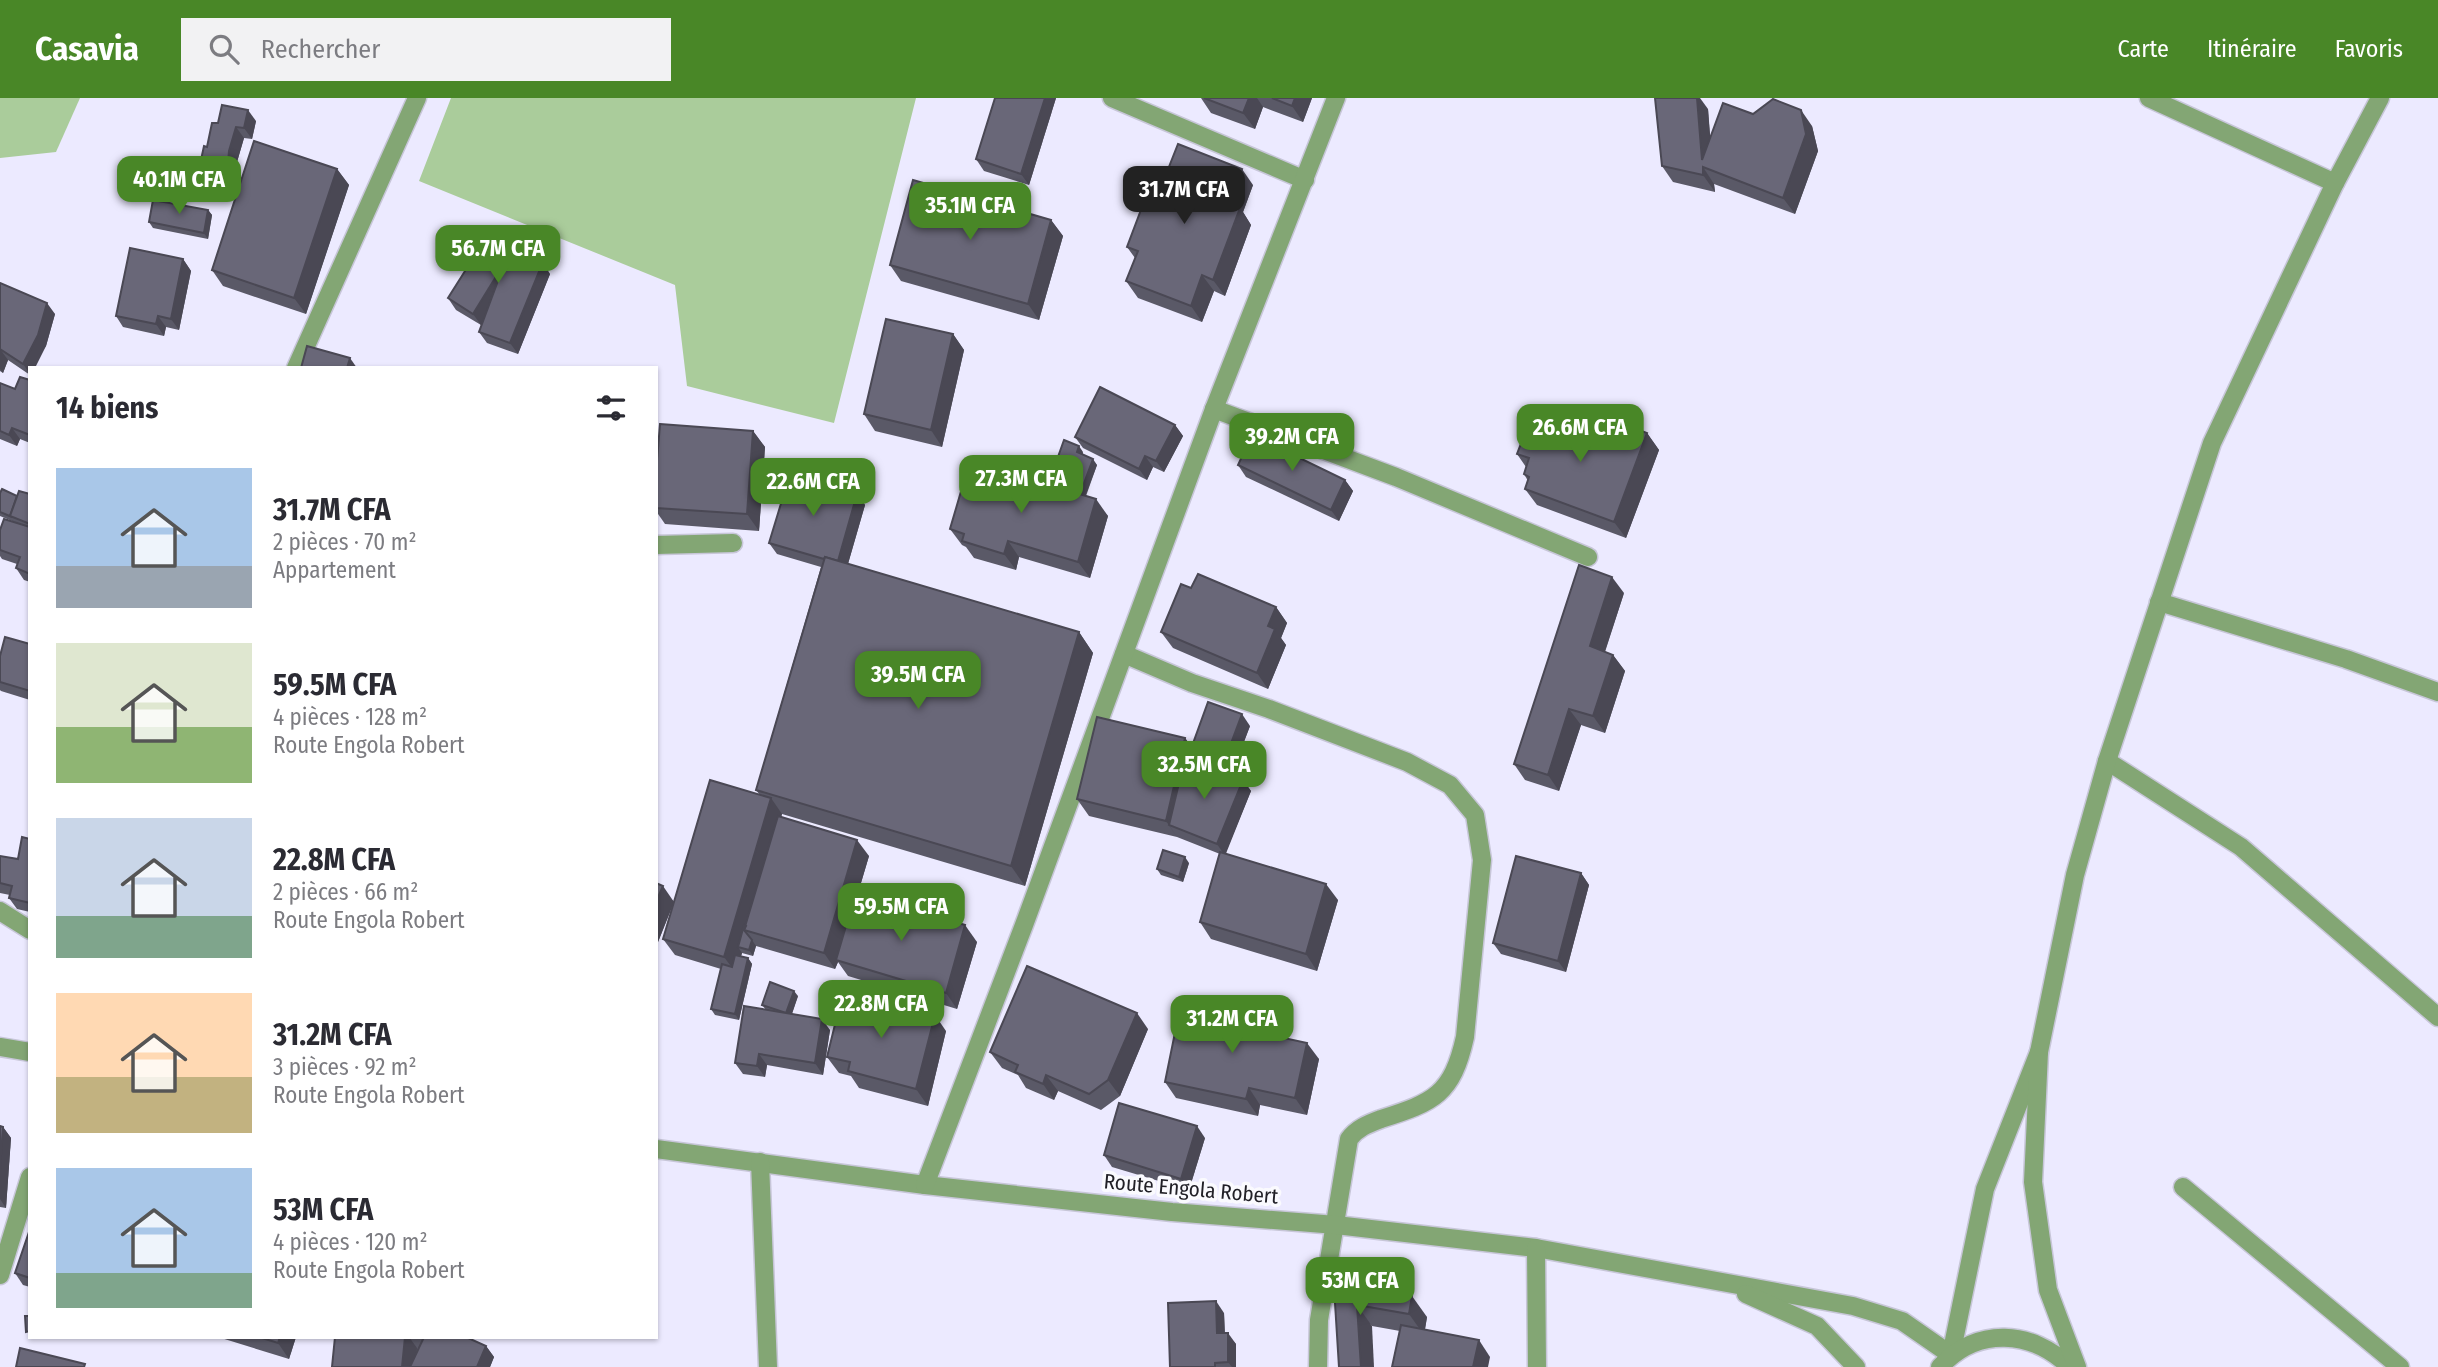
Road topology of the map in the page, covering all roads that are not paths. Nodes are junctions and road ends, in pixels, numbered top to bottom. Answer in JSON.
{"nodes":[{"id":1,"x":417,"y":98,"type":"edge"},
{"id":2,"x":1112,"y":98,"type":"edge"},
{"id":3,"x":1336,"y":98,"type":"edge"},
{"id":4,"x":2149,"y":98,"type":"edge"},
{"id":5,"x":2380,"y":98,"type":"edge"},
{"id":6,"x":1305,"y":180,"type":"junction"},
{"id":7,"x":2335,"y":183,"type":"junction"},
{"id":8,"x":297,"y":366,"type":"edge"},
{"id":9,"x":1214,"y":409,"type":"junction"},
{"id":10,"x":733,"y":543,"type":"dead end"},
{"id":11,"x":658,"y":544,"type":"edge"},
{"id":12,"x":1588,"y":557,"type":"dead end"},
{"id":13,"x":2159,"y":603,"type":"junction"},
{"id":14,"x":1124,"y":654,"type":"junction"},
{"id":15,"x":2438,"y":692,"type":"edge"},
{"id":16,"x":2108,"y":761,"type":"junction"},
{"id":17,"x":0,"y":911,"type":"edge"},
{"id":18,"x":28,"y":929,"type":"edge"},
{"id":19,"x":2438,"y":1017,"type":"edge"},
{"id":20,"x":0,"y":1047,"type":"edge"},
{"id":21,"x":28,"y":1052,"type":"edge"},
{"id":22,"x":2039,"y":1052,"type":"junction"},
{"id":23,"x":658,"y":1149,"type":"edge"},
{"id":24,"x":760,"y":1162,"type":"junction"},
{"id":25,"x":28,"y":1184,"type":"edge"},
{"id":26,"x":925,"y":1185,"type":"junction"},
{"id":27,"x":2183,"y":1187,"type":"dead end"},
{"id":28,"x":1336,"y":1225,"type":"junction"},
{"id":29,"x":1536,"y":1248,"type":"junction"},
{"id":30,"x":0,"y":1275,"type":"edge"},
{"id":31,"x":1720,"y":1282,"type":"junction"},
{"id":32,"x":1945,"y":1361,"type":"edge"},
{"id":33,"x":768,"y":1367,"type":"edge"},
{"id":34,"x":1318,"y":1367,"type":"edge"},
{"id":35,"x":1536,"y":1367,"type":"edge"},
{"id":36,"x":1856,"y":1367,"type":"edge"},
{"id":37,"x":2070,"y":1367,"type":"edge"},
{"id":38,"x":2077,"y":1367,"type":"edge"},
{"id":39,"x":2400,"y":1367,"type":"edge"}],
"edges":[{"from":1,"to":8,"type":"street"},
{"from":2,"to":6,"type":"street"},
{"from":3,"to":6,"type":"street"},
{"from":4,"to":7,"type":"street"},
{"from":5,"to":7,"type":"street"},
{"from":6,"to":9,"type":"street"},
{"from":7,"to":13,"type":"street"},
{"from":9,"to":12,"type":"street"},
{"from":9,"to":14,"type":"street"},
{"from":10,"to":11,"type":"street"},
{"from":13,"to":15,"type":"street"},
{"from":13,"to":16,"type":"street"},
{"from":14,"to":26,"type":"street"},
{"from":14,"to":28,"type":"street"},
{"from":16,"to":19,"type":"street"},
{"from":16,"to":22,"type":"street"},
{"from":17,"to":18,"type":"street"},
{"from":20,"to":21,"type":"street"},
{"from":22,"to":32,"type":"street"},
{"from":22,"to":38,"type":"street"},
{"from":23,"to":24,"type":"street","name":"Route Engola Robert"},
{"from":24,"to":26,"type":"street","name":"Route Engola Robert"},
{"from":24,"to":33,"type":"street"},
{"from":25,"to":30,"type":"street"},
{"from":26,"to":28,"type":"street","name":"Route Engola Robert"},
{"from":27,"to":39,"type":"street"},
{"from":28,"to":29,"type":"street","name":"Route Engola Robert"},
{"from":28,"to":34,"type":"street"},
{"from":29,"to":31,"type":"street","name":"Route Engola Robert"},
{"from":29,"to":35,"type":"street"},
{"from":31,"to":32,"type":"street","name":"Route Engola Robert"},
{"from":31,"to":36,"type":"street","name":"Route Engola Robert"},
{"from":32,"to":37,"type":"street"}]}
